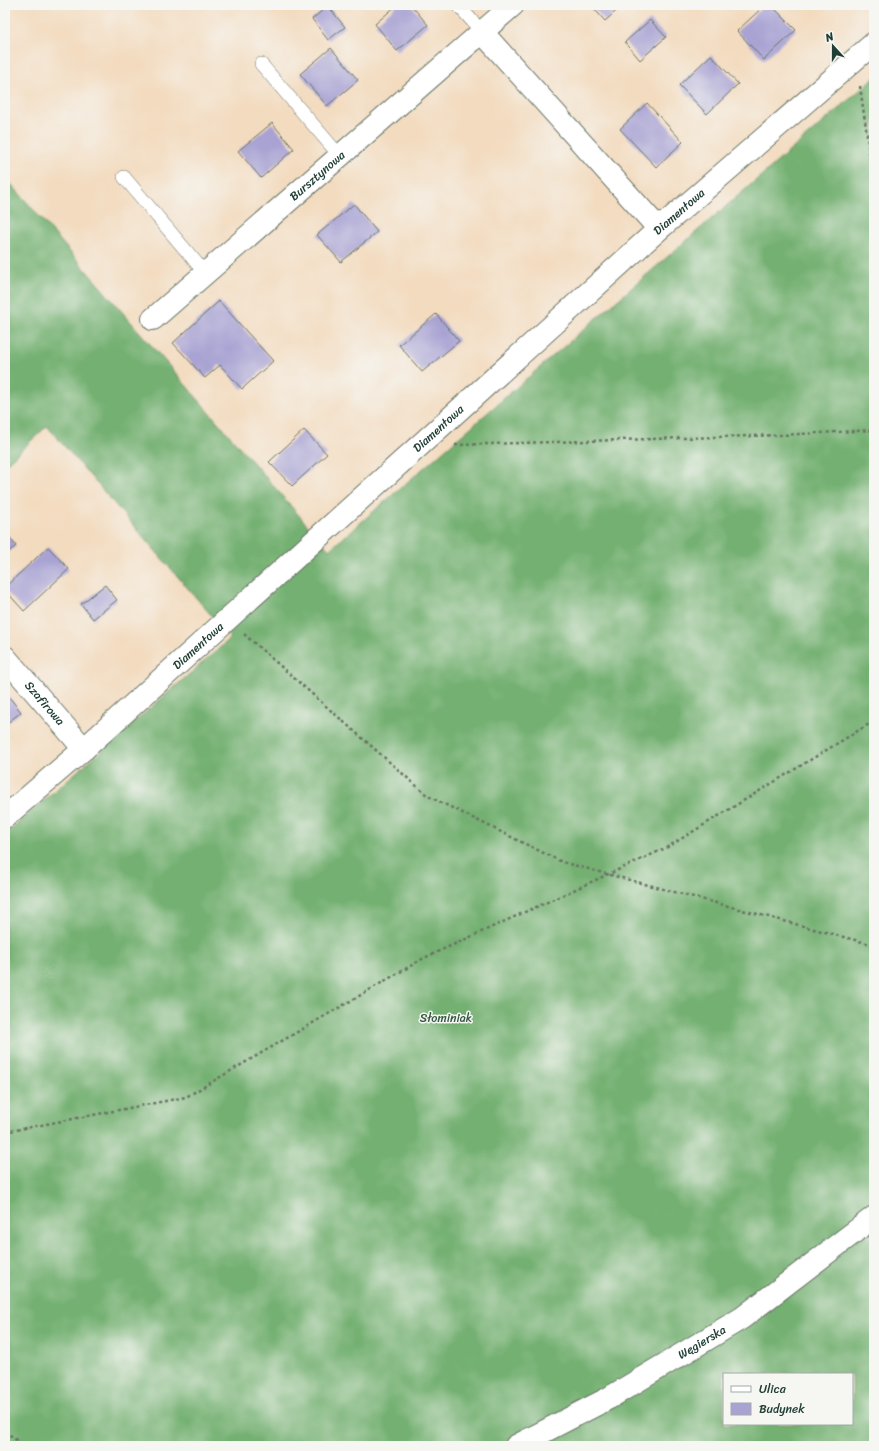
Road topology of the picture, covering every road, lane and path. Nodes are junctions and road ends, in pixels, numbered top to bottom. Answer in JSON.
{"nodes":[{"id":1,"x":458,"y":5,"type":"edge"},
{"id":2,"x":513,"y":5,"type":"edge"},
{"id":3,"x":482,"y":32,"type":"junction"},
{"id":4,"x":874,"y":43,"type":"edge"},
{"id":5,"x":856,"y":58,"type":"junction"},
{"id":6,"x":261,"y":64,"type":"dead end"},
{"id":7,"x":340,"y":156,"type":"junction"},
{"id":8,"x":124,"y":177,"type":"dead end"},
{"id":9,"x":874,"y":185,"type":"edge"},
{"id":10,"x":659,"y":229,"type":"junction"},
{"id":11,"x":206,"y":273,"type":"junction"},
{"id":12,"x":153,"y":318,"type":"dead end"},
{"id":13,"x":874,"y":430,"type":"edge"},
{"id":14,"x":419,"y":446,"type":"junction"},
{"id":15,"x":227,"y":620,"type":"junction"},
{"id":16,"x":5,"y":657,"type":"edge"},
{"id":17,"x":874,"y":721,"type":"edge"},
{"id":18,"x":84,"y":750,"type":"junction"},
{"id":19,"x":5,"y":817,"type":"edge"},
{"id":20,"x":608,"y":874,"type":"junction"},
{"id":21,"x":874,"y":945,"type":"edge"},
{"id":22,"x":5,"y":1132,"type":"edge"},
{"id":23,"x":874,"y":1217,"type":"edge"},
{"id":24,"x":5,"y":1431,"type":"edge"},
{"id":25,"x":24,"y":1446,"type":"edge"},
{"id":26,"x":516,"y":1446,"type":"edge"}],
"edges":[{"from":1,"to":3,"type":"lane"},
{"from":2,"to":3,"type":"street","name":"Bursztynowa"},
{"from":3,"to":7,"type":"street","name":"Bursztynowa"},
{"from":3,"to":10,"type":"street"},
{"from":4,"to":5,"type":"street","name":"Diamentowa"},
{"from":5,"to":9,"type":"path"},
{"from":5,"to":10,"type":"street","name":"Diamentowa"},
{"from":6,"to":7,"type":"lane"},
{"from":7,"to":11,"type":"street","name":"Bursztynowa"},
{"from":8,"to":11,"type":"lane"},
{"from":10,"to":14,"type":"street","name":"Diamentowa"},
{"from":11,"to":12,"type":"street","name":"Bursztynowa"},
{"from":13,"to":14,"type":"path"},
{"from":14,"to":15,"type":"street","name":"Diamentowa"},
{"from":15,"to":18,"type":"street","name":"Diamentowa"},
{"from":15,"to":20,"type":"path"},
{"from":16,"to":18,"type":"street","name":"Szafirowa"},
{"from":17,"to":20,"type":"path"},
{"from":18,"to":19,"type":"street","name":"Diamentowa"},
{"from":20,"to":21,"type":"path"},
{"from":20,"to":22,"type":"path"},
{"from":23,"to":26,"type":"street","name":"Węgierska"},
{"from":24,"to":25,"type":"path"}]}
